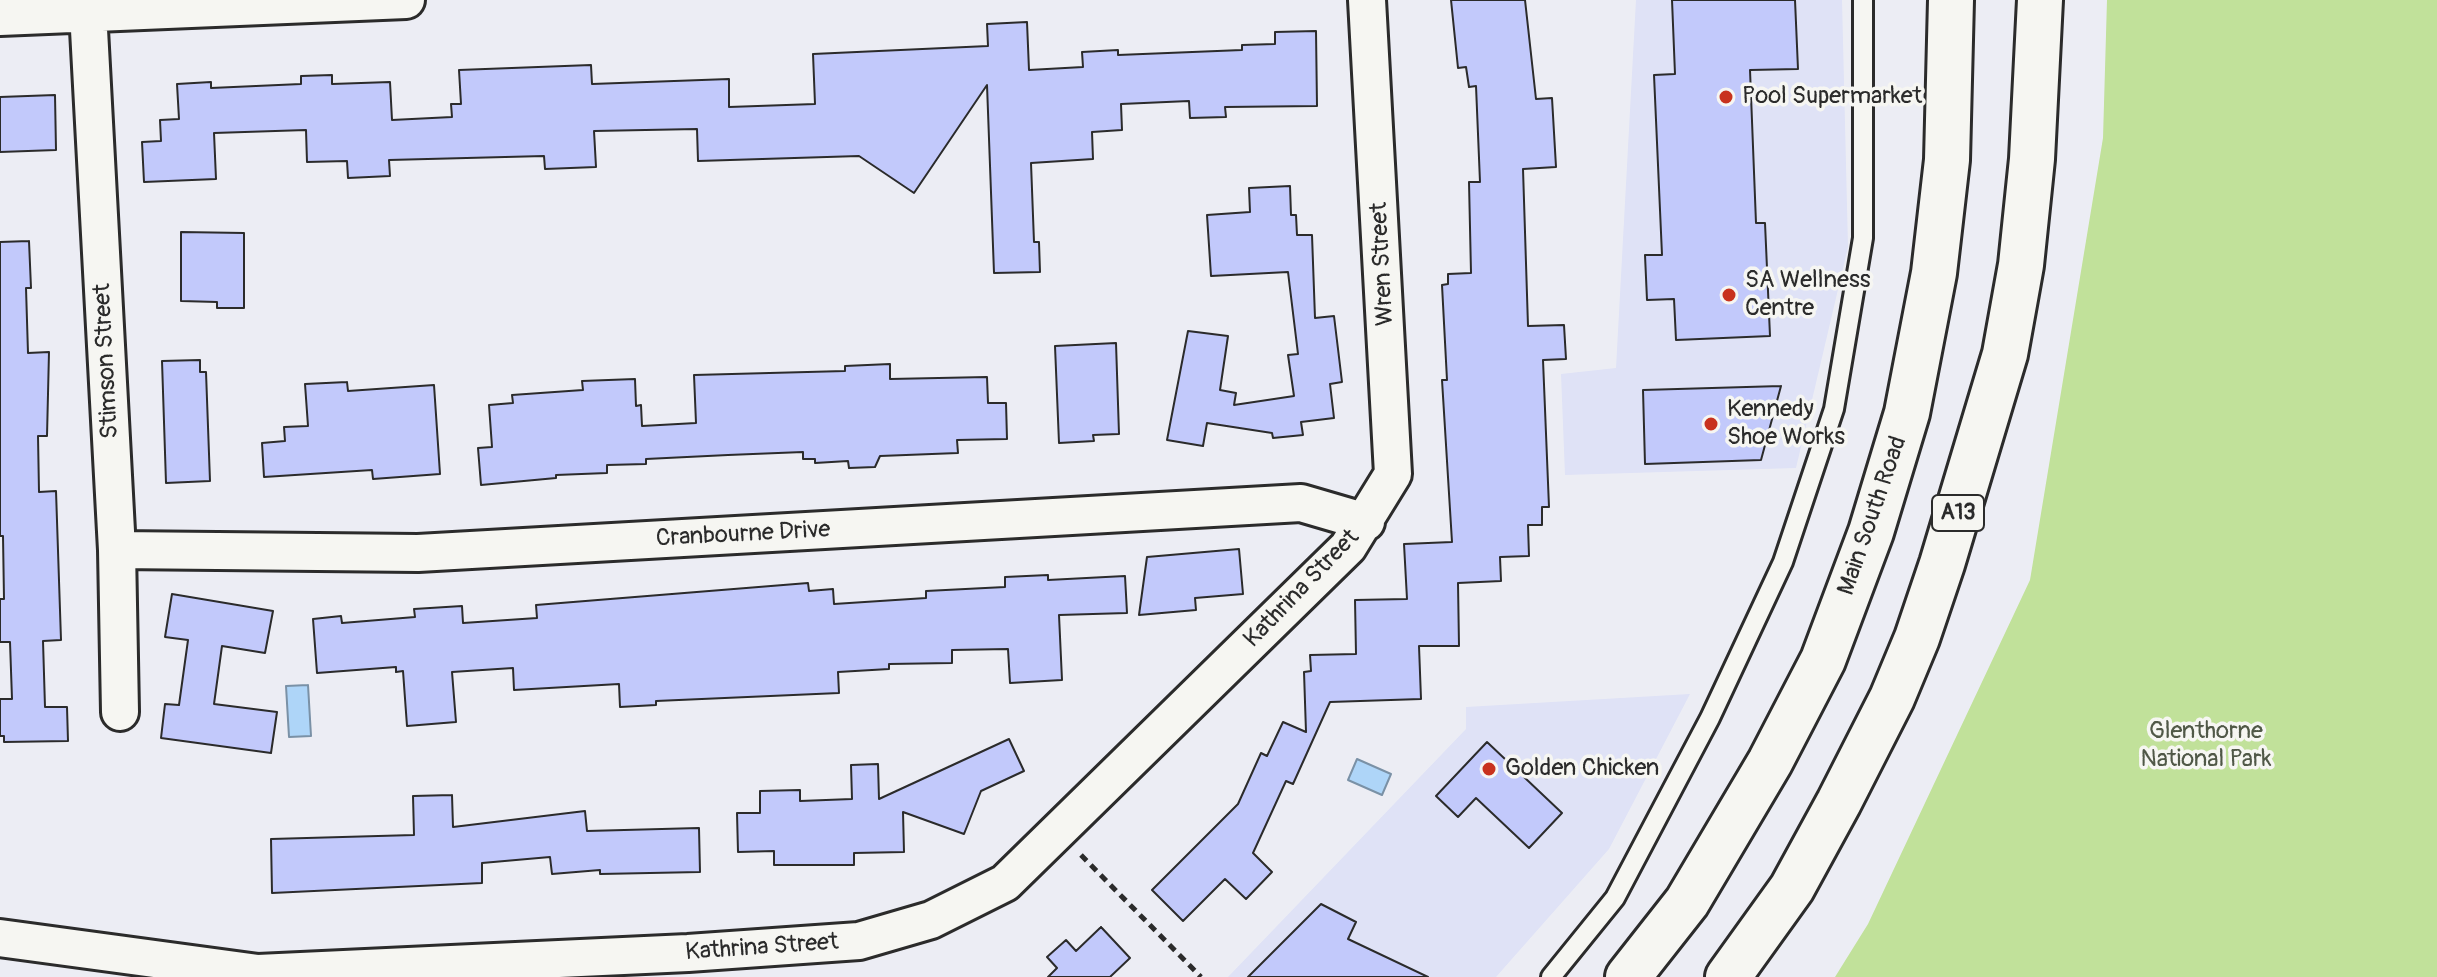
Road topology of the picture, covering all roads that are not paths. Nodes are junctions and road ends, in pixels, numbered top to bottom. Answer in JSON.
{"nodes":[{"id":1,"x":406,"y":0,"type":"edge"},
{"id":2,"x":1367,"y":0,"type":"edge"},
{"id":3,"x":1863,"y":0,"type":"edge"},
{"id":4,"x":1951,"y":0,"type":"edge"},
{"id":5,"x":2040,"y":0,"type":"edge"},
{"id":6,"x":88,"y":11,"type":"junction"},
{"id":7,"x":0,"y":17,"type":"edge"},
{"id":8,"x":1366,"y":522,"type":"junction"},
{"id":9,"x":117,"y":550,"type":"junction"},
{"id":10,"x":120,"y":712,"type":"dead end"},
{"id":11,"x":0,"y":938,"type":"edge"},
{"id":12,"x":689,"y":965,"type":"edge"},
{"id":13,"x":194,"y":972,"type":"edge"},
{"id":14,"x":1551,"y":977,"type":"edge"},
{"id":15,"x":1628,"y":977,"type":"edge"},
{"id":16,"x":1728,"y":977,"type":"edge"}],
"edges":[{"from":1,"to":6,"type":"street"},
{"from":2,"to":8,"type":"street","name":"Wren Street"},
{"from":3,"to":14,"type":"lane"},
{"from":4,"to":15,"type":"highway","name":"Main South Road"},
{"from":5,"to":16,"type":"highway","number":"A13"},
{"from":6,"to":7,"type":"street"},
{"from":6,"to":9,"type":"street","name":"Stimson Street"},
{"from":8,"to":9,"type":"street","name":"Cranbourne Drive"},
{"from":8,"to":12,"type":"street","name":"Kathrina Street"},
{"from":9,"to":10,"type":"street","name":"Stimson Street"},
{"from":11,"to":13,"type":"street","name":"Kathrina Street"},
{"from":12,"to":13,"type":"street","name":"Kathrina Street"}]}
